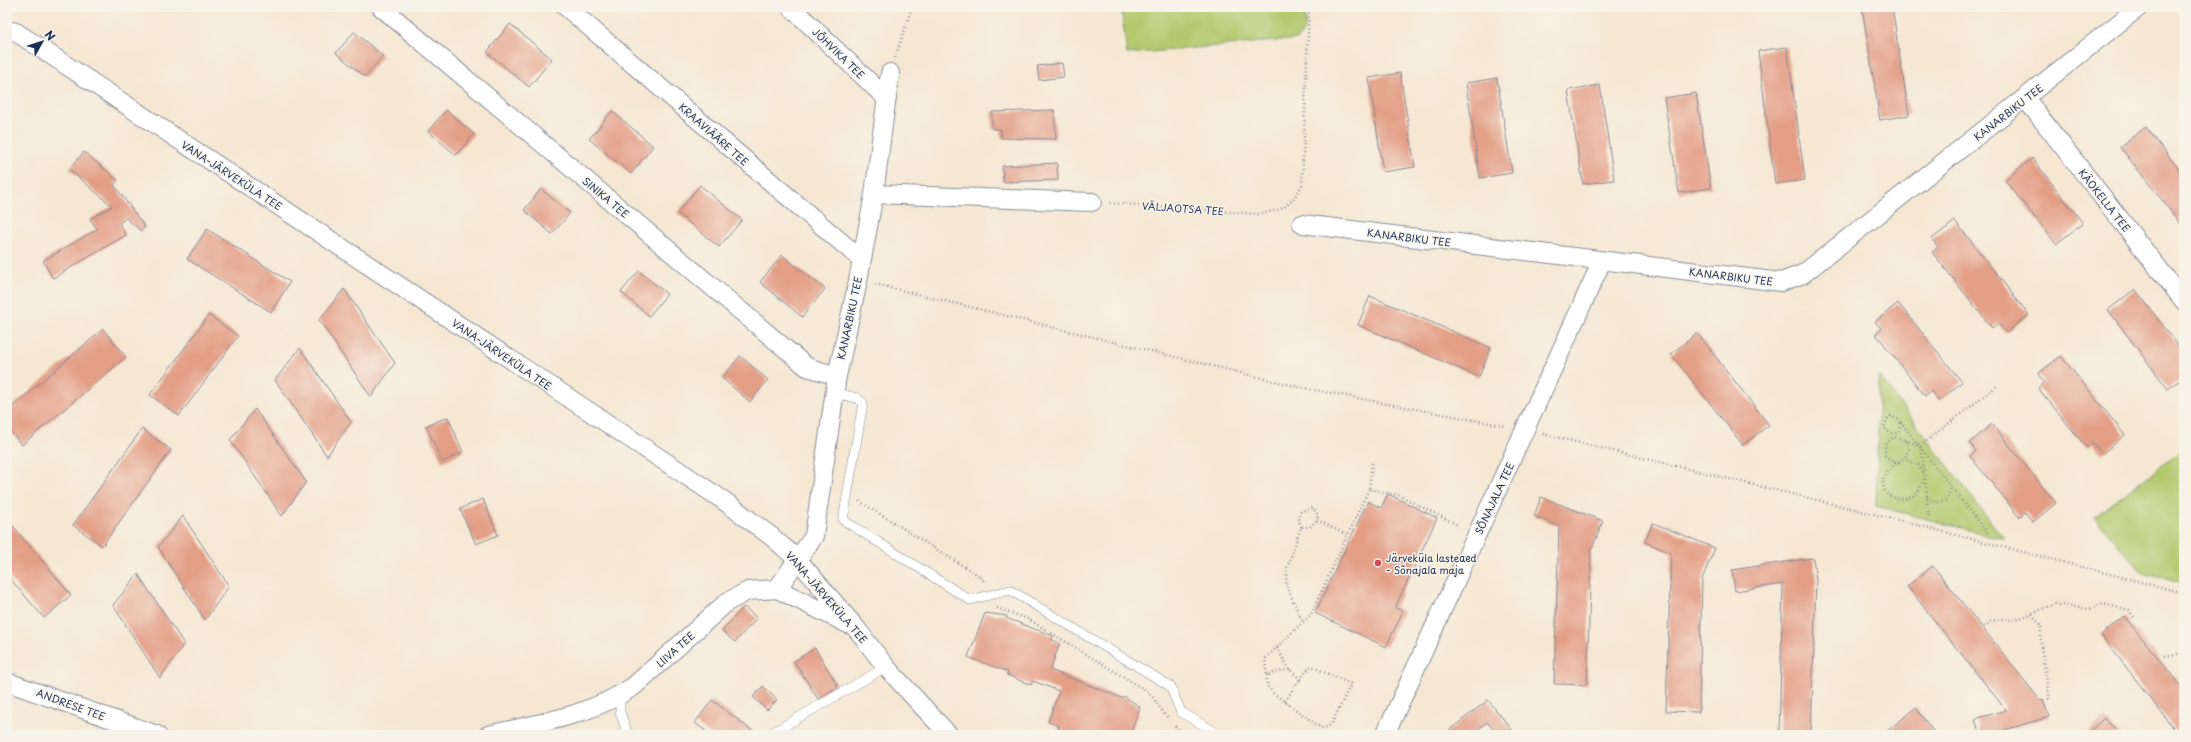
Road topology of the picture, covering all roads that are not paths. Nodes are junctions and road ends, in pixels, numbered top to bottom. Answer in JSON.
{"nodes":[{"id":1,"x":381,"y":7,"type":"edge"},
{"id":2,"x":566,"y":7,"type":"edge"},
{"id":3,"x":791,"y":7,"type":"edge"},
{"id":4,"x":2139,"y":7,"type":"edge"},
{"id":5,"x":7,"y":30,"type":"edge"},
{"id":6,"x":890,"y":73,"type":"road end"},
{"id":7,"x":2025,"y":98,"type":"junction"},
{"id":8,"x":887,"y":99,"type":"junction"},
{"id":9,"x":874,"y":194,"type":"junction"},
{"id":10,"x":1092,"y":202,"type":"road end"},
{"id":11,"x":1302,"y":224,"type":"dead end"},
{"id":12,"x":862,"y":260,"type":"junction"},
{"id":13,"x":1602,"y":261,"type":"junction"},
{"id":14,"x":2184,"y":301,"type":"edge"},
{"id":15,"x":836,"y":385,"type":"junction"},
{"id":16,"x":797,"y":559,"type":"junction"},
{"id":17,"x":777,"y":589,"type":"junction"},
{"id":18,"x":856,"y":628,"type":"junction"},
{"id":19,"x":886,"y":667,"type":"junction"},
{"id":20,"x":7,"y":682,"type":"edge"},
{"id":21,"x":620,"y":695,"type":"junction"},
{"id":22,"x":772,"y":733,"type":"dead end"},
{"id":23,"x":157,"y":735,"type":"edge"},
{"id":24,"x":488,"y":735,"type":"edge"},
{"id":25,"x":628,"y":735,"type":"edge"},
{"id":26,"x":949,"y":735,"type":"edge"},
{"id":27,"x":1220,"y":735,"type":"edge"},
{"id":28,"x":1385,"y":735,"type":"edge"}],
"edges":[{"from":1,"to":15,"type":"street","name":"SINIKA TEE"},
{"from":2,"to":12,"type":"street","name":"KRAAVIÄÄRE TEE"},
{"from":3,"to":8,"type":"street","name":"JÕHVIKA TEE"},
{"from":4,"to":7,"type":"street","name":"KANARBIKU TEE"},
{"from":5,"to":16,"type":"street","name":"VANA-JÄRVEKÜLA TEE"},
{"from":6,"to":8,"type":"street","name":"KANARBIKU TEE"},
{"from":7,"to":13,"type":"street","name":"KANARBIKU TEE"},
{"from":7,"to":14,"type":"street","name":"KÄOKELLA TEE"},
{"from":8,"to":9,"type":"street","name":"KANARBIKU TEE"},
{"from":9,"to":10,"type":"street"},
{"from":9,"to":12,"type":"street","name":"KANARBIKU TEE"},
{"from":11,"to":13,"type":"street","name":"KANARBIKU TEE"},
{"from":12,"to":15,"type":"street","name":"KANARBIKU TEE"},
{"from":13,"to":28,"type":"street","name":"SÕNAJALA TEE"},
{"from":15,"to":16,"type":"street","name":"KANARBIKU TEE"},
{"from":15,"to":27,"type":"lane"},
{"from":16,"to":17,"type":"street","name":"KANARBIKU TEE"},
{"from":16,"to":18,"type":"street","name":"VANA-JÄRVEKÜLA TEE"},
{"from":17,"to":18,"type":"street"},
{"from":17,"to":21,"type":"street","name":"LIIVA TEE"},
{"from":18,"to":19,"type":"street","name":"VANA-JÄRVEKÜLA TEE"},
{"from":19,"to":22,"type":"lane"},
{"from":19,"to":26,"type":"street","name":"VANA-JÄRVEKÜLA TEE"},
{"from":20,"to":23,"type":"street","name":"ANDRESE TEE"},
{"from":21,"to":24,"type":"street","name":"LIIVA TEE"},
{"from":21,"to":25,"type":"lane"}]}
